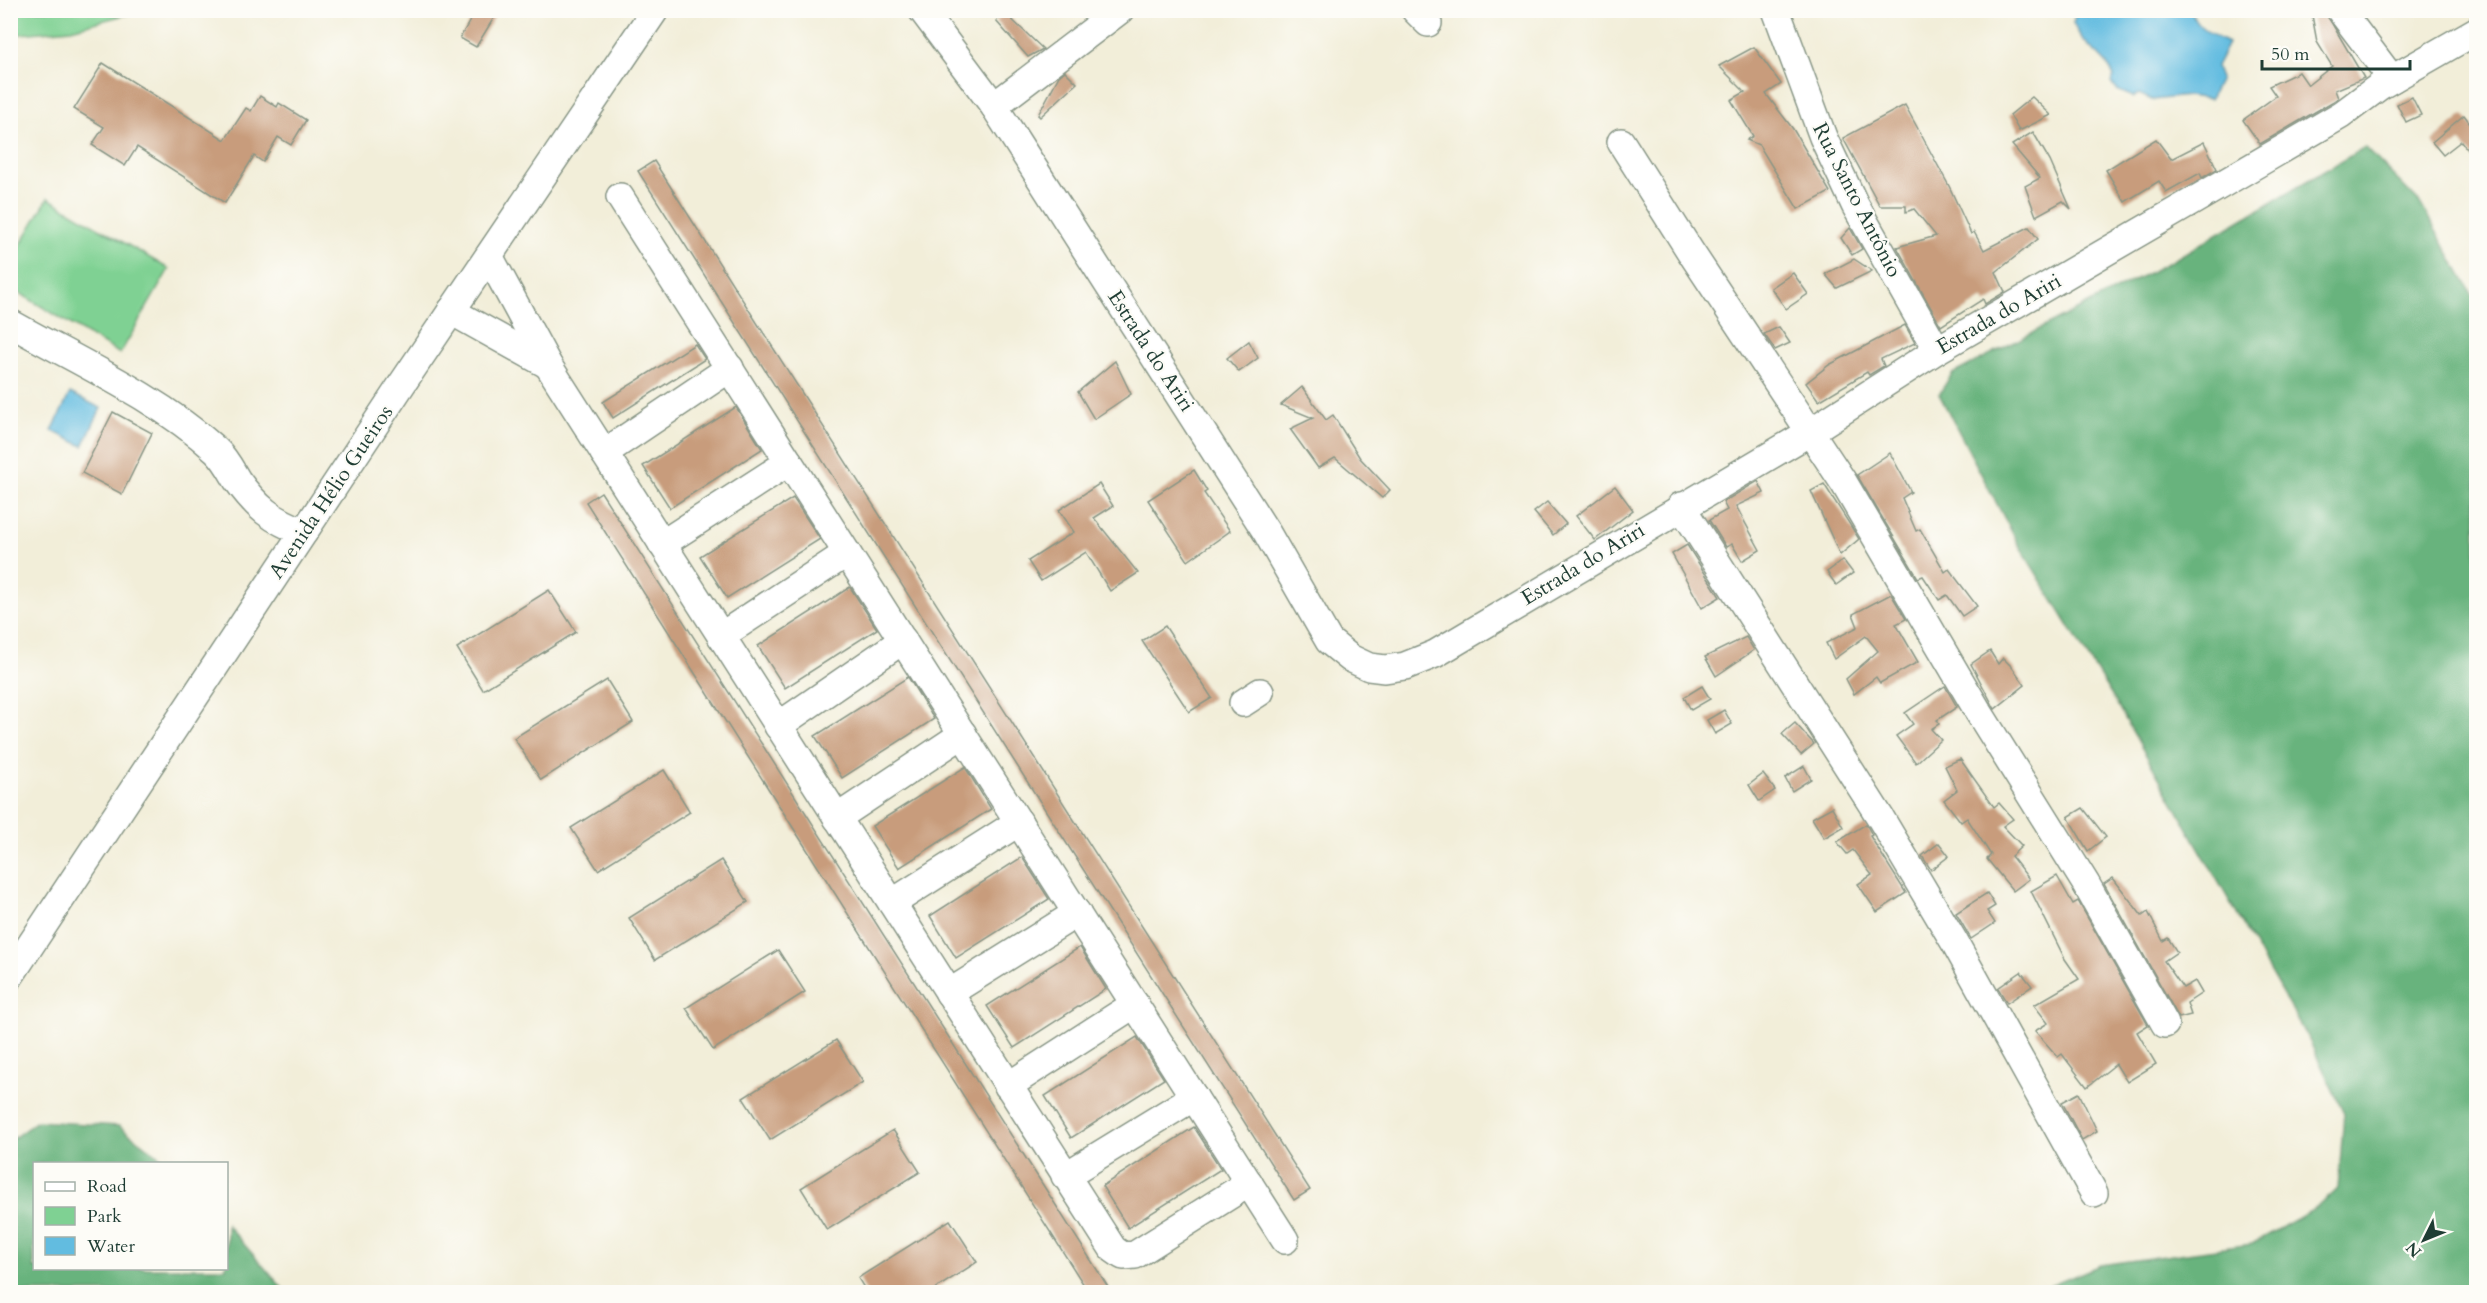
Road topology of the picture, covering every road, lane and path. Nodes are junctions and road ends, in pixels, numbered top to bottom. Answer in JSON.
{"nodes":[{"id":1,"x":655,"y":10,"type":"edge"},
{"id":2,"x":922,"y":10,"type":"edge"},
{"id":3,"x":1120,"y":10,"type":"edge"},
{"id":4,"x":1776,"y":10,"type":"edge"},
{"id":5,"x":2340,"y":10,"type":"edge"},
{"id":6,"x":2476,"y":31,"type":"edge"},
{"id":7,"x":2392,"y":79,"type":"junction"},
{"id":8,"x":994,"y":106,"type":"junction"},
{"id":9,"x":1621,"y":142,"type":"dead end"},
{"id":10,"x":620,"y":197,"type":"dead end"},
{"id":11,"x":489,"y":256,"type":"junction"},
{"id":12,"x":451,"y":311,"type":"junction"},
{"id":13,"x":10,"y":322,"type":"edge"},
{"id":14,"x":1937,"y":350,"type":"junction"},
{"id":15,"x":548,"y":365,"type":"junction"},
{"id":16,"x":729,"y":368,"type":"junction"},
{"id":17,"x":1810,"y":432,"type":"junction"},
{"id":18,"x":604,"y":453,"type":"junction"},
{"id":19,"x":789,"y":462,"type":"junction"},
{"id":20,"x":1681,"y":506,"type":"junction"},
{"id":21,"x":304,"y":532,"type":"junction"},
{"id":22,"x":662,"y":544,"type":"junction"},
{"id":23,"x":848,"y":553,"type":"junction"},
{"id":24,"x":721,"y":636,"type":"junction"},
{"id":25,"x":903,"y":640,"type":"junction"},
{"id":26,"x":778,"y":726,"type":"junction"},
{"id":27,"x":963,"y":734,"type":"junction"},
{"id":28,"x":837,"y":818,"type":"junction"},
{"id":29,"x":1019,"y":822,"type":"junction"},
{"id":30,"x":892,"y":903,"type":"junction"},
{"id":31,"x":1077,"y":913,"type":"junction"},
{"id":32,"x":10,"y":976,"type":"edge"},
{"id":33,"x":949,"y":993,"type":"junction"},
{"id":34,"x":1135,"y":1004,"type":"junction"},
{"id":35,"x":2165,"y":1024,"type":"dead end"},
{"id":36,"x":1008,"y":1086,"type":"junction"},
{"id":37,"x":1194,"y":1096,"type":"junction"},
{"id":38,"x":1065,"y":1176,"type":"junction"},
{"id":39,"x":1249,"y":1183,"type":"junction"},
{"id":40,"x":2094,"y":1193,"type":"dead end"},
{"id":41,"x":1285,"y":1240,"type":"dead end"}],
"edges":[{"from":1,"to":11,"type":"street","name":"Avenida Hélio Gueiros"},
{"from":2,"to":8,"type":"street","name":"Estrada do Ariri"},
{"from":3,"to":8,"type":"street"},
{"from":4,"to":14,"type":"street","name":"Rua Santo Antônio"},
{"from":5,"to":7,"type":"street"},
{"from":6,"to":7,"type":"street","name":"Estrada do Ariri"},
{"from":7,"to":14,"type":"street","name":"Estrada do Ariri"},
{"from":8,"to":20,"type":"street","name":"Estrada do Ariri"},
{"from":9,"to":17,"type":"street"},
{"from":10,"to":16,"type":"street"},
{"from":11,"to":12,"type":"street","name":"Avenida Hélio Gueiros"},
{"from":11,"to":15,"type":"street"},
{"from":12,"to":15,"type":"street"},
{"from":12,"to":21,"type":"street","name":"Avenida Hélio Gueiros"},
{"from":13,"to":21,"type":"street"},
{"from":14,"to":17,"type":"street","name":"Estrada do Ariri"},
{"from":15,"to":18,"type":"street"},
{"from":16,"to":18,"type":"street"},
{"from":16,"to":19,"type":"street"},
{"from":17,"to":20,"type":"street","name":"Estrada do Ariri"},
{"from":17,"to":35,"type":"street"},
{"from":18,"to":22,"type":"street"},
{"from":19,"to":22,"type":"street"},
{"from":19,"to":23,"type":"street"},
{"from":20,"to":40,"type":"street"},
{"from":21,"to":32,"type":"street","name":"Avenida Hélio Gueiros"},
{"from":22,"to":24,"type":"street"},
{"from":23,"to":24,"type":"street"},
{"from":23,"to":25,"type":"street"},
{"from":24,"to":26,"type":"street"},
{"from":25,"to":26,"type":"street"},
{"from":25,"to":27,"type":"street"},
{"from":26,"to":28,"type":"street"},
{"from":27,"to":28,"type":"street"},
{"from":27,"to":29,"type":"street"},
{"from":28,"to":30,"type":"street"},
{"from":29,"to":30,"type":"street"},
{"from":29,"to":31,"type":"street"},
{"from":30,"to":33,"type":"street"},
{"from":31,"to":33,"type":"street"},
{"from":31,"to":34,"type":"street"},
{"from":33,"to":36,"type":"street"},
{"from":34,"to":36,"type":"street"},
{"from":34,"to":37,"type":"street"},
{"from":36,"to":38,"type":"street"},
{"from":37,"to":38,"type":"street"},
{"from":37,"to":39,"type":"street"},
{"from":38,"to":39,"type":"street"},
{"from":39,"to":41,"type":"street"}]}
